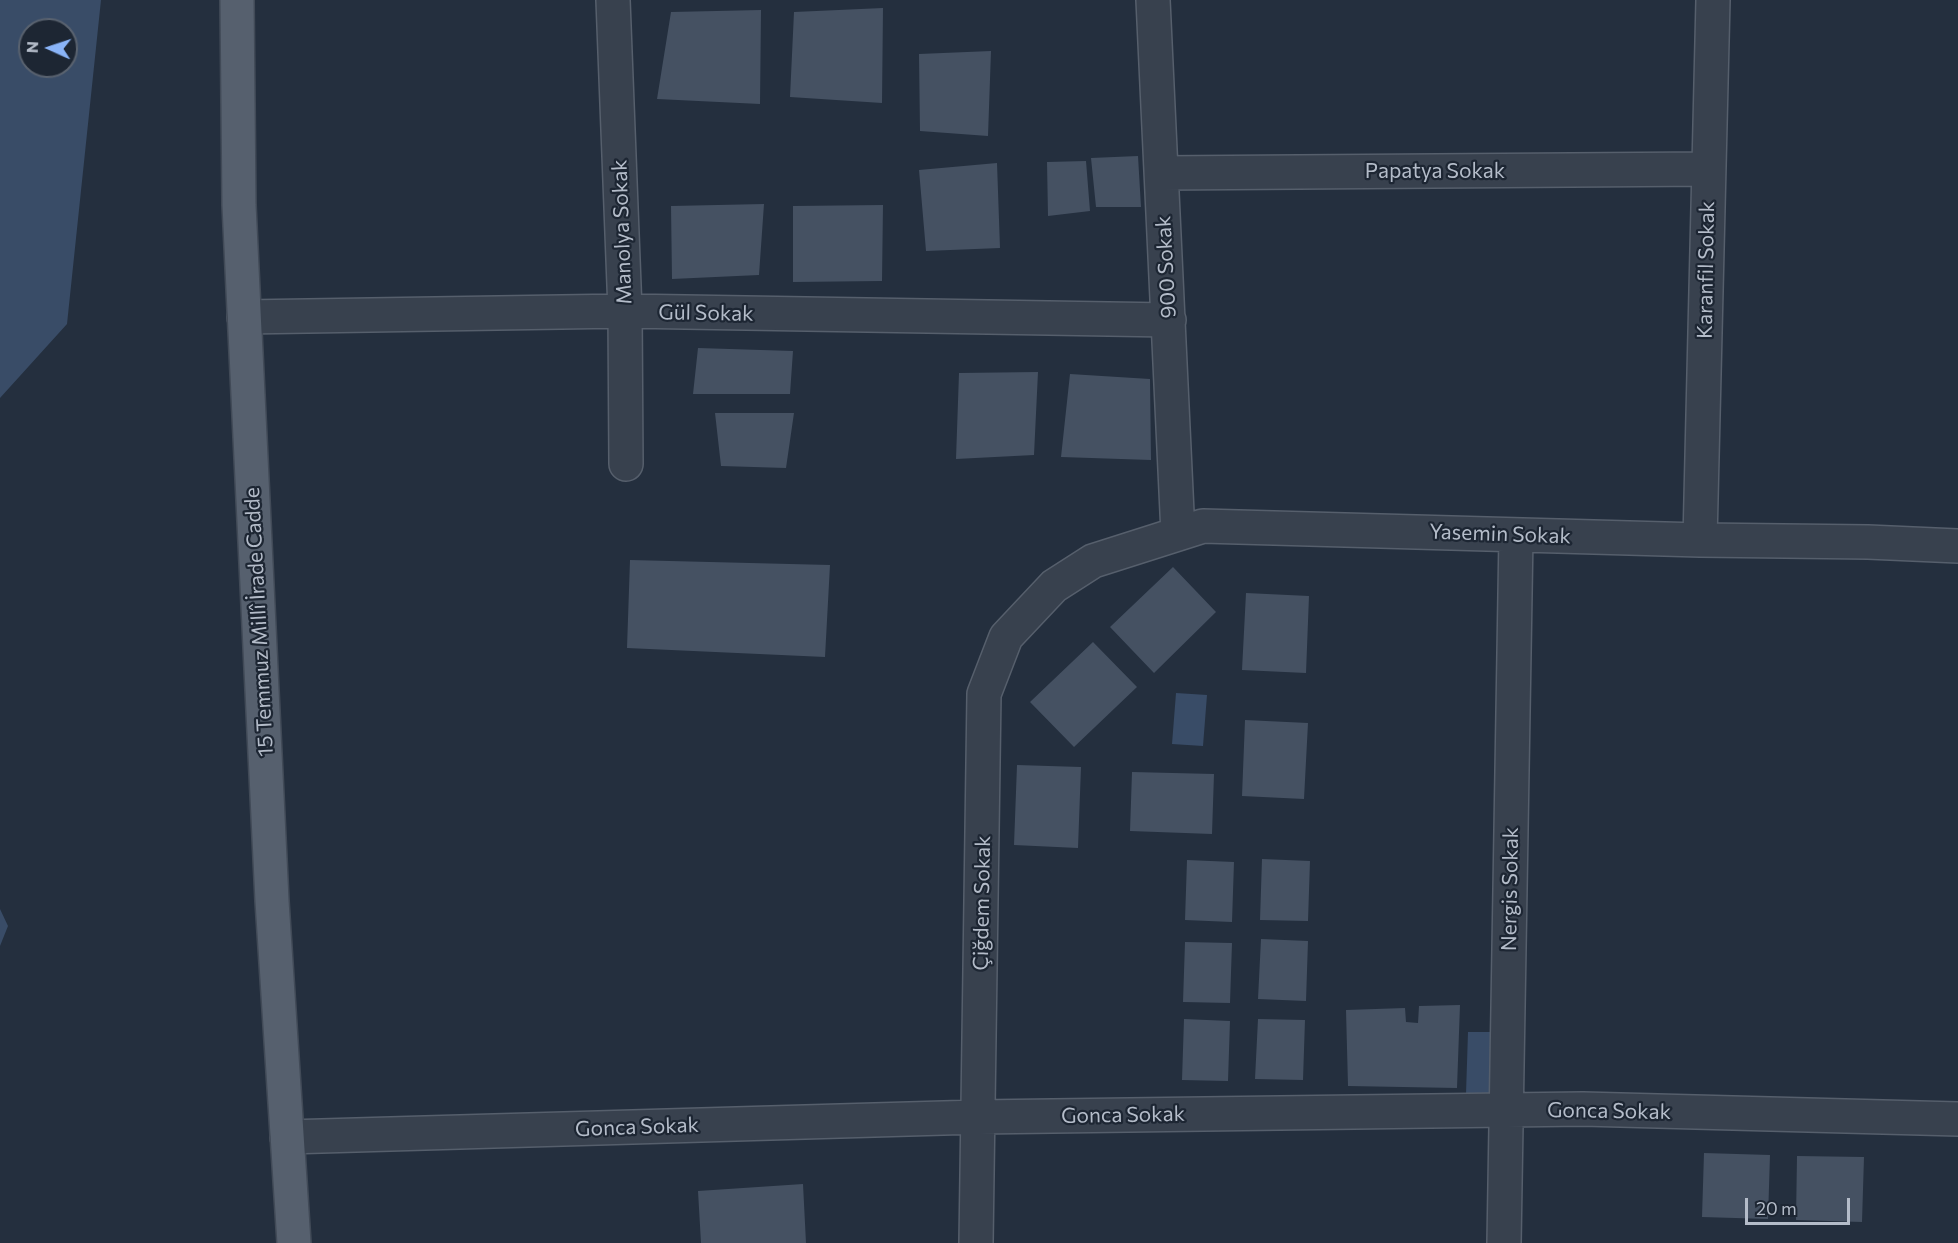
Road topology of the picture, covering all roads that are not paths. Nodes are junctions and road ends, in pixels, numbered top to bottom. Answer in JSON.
{"nodes":[{"id":1,"x":237,"y":0,"type":"edge"},
{"id":2,"x":613,"y":0,"type":"edge"},
{"id":3,"x":1153,"y":0,"type":"edge"},
{"id":4,"x":1713,"y":0,"type":"edge"},
{"id":5,"x":1708,"y":169,"type":"junction"},
{"id":6,"x":1162,"y":172,"type":"junction"},
{"id":7,"x":625,"y":312,"type":"junction"},
{"id":8,"x":244,"y":317,"type":"junction"},
{"id":9,"x":1169,"y":320,"type":"junction"},
{"id":10,"x":626,"y":464,"type":"dead end"},
{"id":11,"x":1178,"y":534,"type":"junction"},
{"id":12,"x":1516,"y":535,"type":"junction"},
{"id":13,"x":1700,"y":540,"type":"junction"},
{"id":14,"x":1958,"y":546,"type":"edge"},
{"id":15,"x":1054,"y":586,"type":"joint"},
{"id":16,"x":1506,"y":1110,"type":"junction"},
{"id":17,"x":978,"y":1117,"type":"junction"},
{"id":18,"x":1958,"y":1119,"type":"edge"},
{"id":19,"x":287,"y":1137,"type":"junction"},
{"id":20,"x":294,"y":1243,"type":"edge"},
{"id":21,"x":976,"y":1243,"type":"edge"},
{"id":22,"x":1504,"y":1243,"type":"edge"}],
"edges":[{"from":1,"to":8,"type":"main road","name":"15 Temmuz Millî İrade Cadde"},
{"from":2,"to":7,"type":"street","name":"Manolya Sokak"},
{"from":3,"to":6,"type":"street","name":"900 Sokak"},
{"from":4,"to":5,"type":"street","name":"Karanfil Sokak"},
{"from":5,"to":6,"type":"street","name":"Papatya Sokak"},
{"from":5,"to":13,"type":"street","name":"Karanfil Sokak"},
{"from":6,"to":9,"type":"street","name":"900 Sokak"},
{"from":7,"to":8,"type":"street","name":"Gül Sokak"},
{"from":7,"to":9,"type":"street","name":"Gül Sokak"},
{"from":7,"to":10,"type":"street","name":"Manolya Sokak"},
{"from":8,"to":19,"type":"main road","name":"15 Temmuz Millî İrade Cadde"},
{"from":9,"to":11,"type":"street","name":"900 Sokak"},
{"from":11,"to":12,"type":"street","name":"Yasemin Sokak"},
{"from":11,"to":15,"type":"street","name":"Yasemin Sokak"},
{"from":12,"to":13,"type":"street","name":"Yasemin Sokak"},
{"from":12,"to":16,"type":"street","name":"Nergis Sokak"},
{"from":13,"to":14,"type":"street","name":"Yasemin Sokak"},
{"from":15,"to":17,"type":"street","name":"Çiğdem Sokak"},
{"from":16,"to":17,"type":"street","name":"Gonca Sokak"},
{"from":16,"to":18,"type":"street","name":"Gonca Sokak"},
{"from":16,"to":22,"type":"street","name":"Nergis Sokak"},
{"from":17,"to":19,"type":"street","name":"Gonca Sokak"},
{"from":17,"to":21,"type":"street","name":"Çiğdem Sokak"},
{"from":19,"to":20,"type":"main road","name":"15 Temmuz Millî İrade Cadde"}]}
